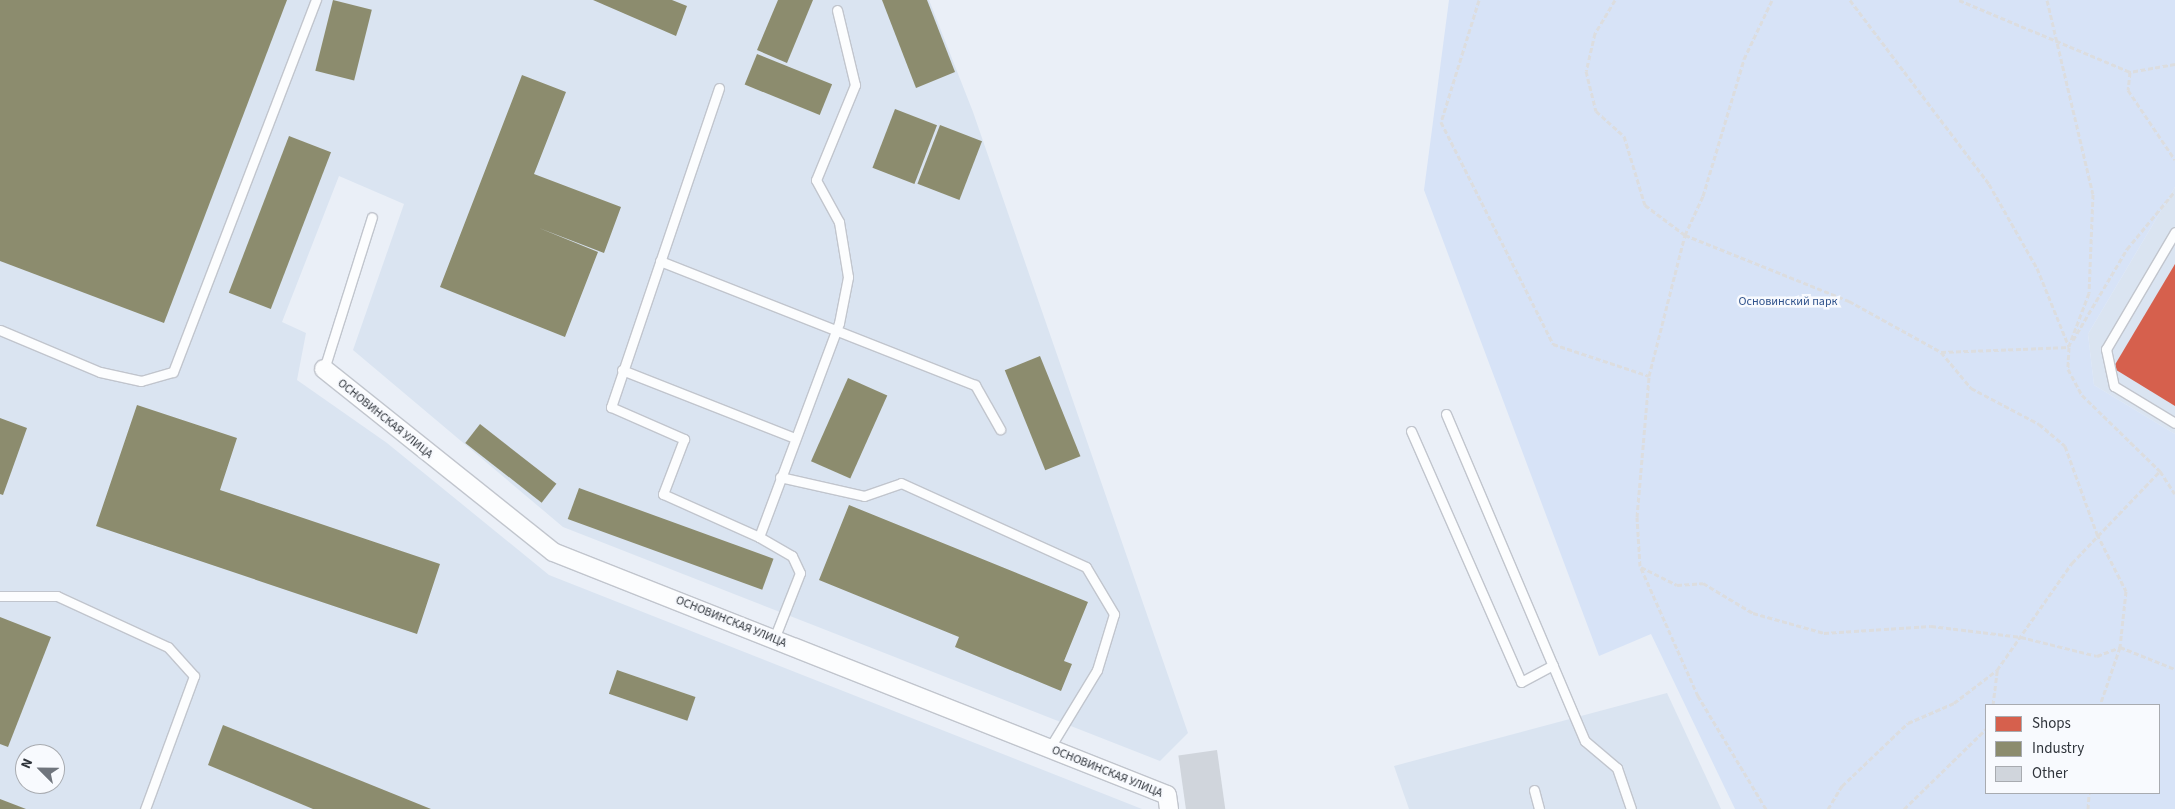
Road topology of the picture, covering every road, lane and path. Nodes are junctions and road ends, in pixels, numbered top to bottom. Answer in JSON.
{"nodes":[{"id":1,"x":316,"y":0,"type":"edge"},
{"id":2,"x":1478,"y":0,"type":"edge"},
{"id":3,"x":1615,"y":0,"type":"edge"},
{"id":4,"x":1772,"y":0,"type":"edge"},
{"id":5,"x":1850,"y":0,"type":"edge"},
{"id":6,"x":1959,"y":0,"type":"edge"},
{"id":7,"x":2047,"y":0,"type":"edge"},
{"id":8,"x":837,"y":10,"type":"dead end"},
{"id":9,"x":2056,"y":39,"type":"junction"},
{"id":10,"x":2175,"y":64,"type":"edge"},
{"id":11,"x":2130,"y":72,"type":"junction"},
{"id":12,"x":719,"y":88,"type":"dead end"},
{"id":13,"x":2175,"y":160,"type":"edge"},
{"id":14,"x":2175,"y":191,"type":"edge"},
{"id":15,"x":372,"y":217,"type":"dead end"},
{"id":16,"x":2175,"y":232,"type":"edge"},
{"id":17,"x":1685,"y":235,"type":"junction"},
{"id":18,"x":660,"y":261,"type":"junction"},
{"id":19,"x":0,"y":330,"type":"edge"},
{"id":20,"x":835,"y":334,"type":"junction"},
{"id":21,"x":2069,"y":347,"type":"junction"},
{"id":22,"x":1941,"y":352,"type":"junction"},
{"id":23,"x":324,"y":369,"type":"joint"},
{"id":24,"x":622,"y":370,"type":"junction"},
{"id":25,"x":1648,"y":376,"type":"junction"},
{"id":26,"x":1446,"y":414,"type":"dead end"},
{"id":27,"x":2175,"y":423,"type":"edge"},
{"id":28,"x":1000,"y":429,"type":"dead end"},
{"id":29,"x":1411,"y":431,"type":"dead end"},
{"id":30,"x":795,"y":438,"type":"junction"},
{"id":31,"x":2160,"y":471,"type":"junction"},
{"id":32,"x":780,"y":477,"type":"junction"},
{"id":33,"x":2175,"y":494,"type":"edge"},
{"id":34,"x":2097,"y":534,"type":"junction"},
{"id":35,"x":759,"y":537,"type":"junction"},
{"id":36,"x":1640,"y":566,"type":"junction"},
{"id":37,"x":0,"y":596,"type":"edge"},
{"id":38,"x":2021,"y":637,"type":"junction"},
{"id":39,"x":774,"y":639,"type":"junction"},
{"id":40,"x":2120,"y":647,"type":"junction"},
{"id":41,"x":1553,"y":665,"type":"junction"},
{"id":42,"x":2175,"y":669,"type":"edge"},
{"id":43,"x":1997,"y":670,"type":"junction"},
{"id":44,"x":1993,"y":704,"type":"edge"},
{"id":45,"x":2100,"y":704,"type":"edge"},
{"id":46,"x":1985,"y":730,"type":"edge"},
{"id":47,"x":1049,"y":749,"type":"junction"},
{"id":48,"x":1534,"y":790,"type":"dead end"},
{"id":49,"x":2089,"y":794,"type":"edge"},
{"id":50,"x":145,"y":809,"type":"edge"},
{"id":51,"x":1169,"y":809,"type":"edge"},
{"id":52,"x":1539,"y":809,"type":"edge"},
{"id":53,"x":1631,"y":809,"type":"edge"},
{"id":54,"x":1766,"y":809,"type":"edge"},
{"id":55,"x":1828,"y":809,"type":"edge"},
{"id":56,"x":1904,"y":809,"type":"edge"},
{"id":57,"x":2088,"y":809,"type":"edge"}],
"edges":[{"from":1,"to":19,"type":"lane"},
{"from":2,"to":25,"type":"path"},
{"from":3,"to":17,"type":"path"},
{"from":4,"to":17,"type":"path"},
{"from":5,"to":21,"type":"path"},
{"from":6,"to":9,"type":"path"},
{"from":7,"to":9,"type":"path"},
{"from":8,"to":20,"type":"lane"},
{"from":9,"to":11,"type":"path"},
{"from":9,"to":21,"type":"path"},
{"from":10,"to":11,"type":"path"},
{"from":11,"to":13,"type":"path"},
{"from":12,"to":18,"type":"lane"},
{"from":14,"to":21,"type":"path"},
{"from":15,"to":23,"type":"lane"},
{"from":16,"to":27,"type":"lane"},
{"from":17,"to":22,"type":"path"},
{"from":17,"to":25,"type":"path"},
{"from":18,"to":20,"type":"lane"},
{"from":18,"to":24,"type":"lane"},
{"from":20,"to":28,"type":"lane"},
{"from":20,"to":30,"type":"lane"},
{"from":21,"to":22,"type":"path"},
{"from":21,"to":31,"type":"path"},
{"from":22,"to":34,"type":"path"},
{"from":23,"to":39,"type":"street","name":"ОСНОВИНСКАЯ УЛИЦА"},
{"from":24,"to":30,"type":"lane"},
{"from":24,"to":35,"type":"lane"},
{"from":25,"to":36,"type":"path"},
{"from":26,"to":41,"type":"lane"},
{"from":29,"to":41,"type":"lane"},
{"from":30,"to":32,"type":"lane"},
{"from":31,"to":33,"type":"path"},
{"from":31,"to":34,"type":"path"},
{"from":32,"to":35,"type":"lane"},
{"from":32,"to":47,"type":"lane"},
{"from":34,"to":38,"type":"path"},
{"from":34,"to":40,"type":"path"},
{"from":35,"to":39,"type":"lane"},
{"from":36,"to":38,"type":"path"},
{"from":36,"to":54,"type":"path"},
{"from":37,"to":50,"type":"lane"},
{"from":38,"to":40,"type":"path"},
{"from":38,"to":43,"type":"path"},
{"from":39,"to":47,"type":"street","name":"ОСНОВИНСКАЯ УЛИЦА"},
{"from":40,"to":42,"type":"path"},
{"from":40,"to":45,"type":"path"},
{"from":41,"to":53,"type":"lane"},
{"from":43,"to":44,"type":"path"},
{"from":43,"to":55,"type":"path"},
{"from":46,"to":56,"type":"path"},
{"from":47,"to":51,"type":"street","name":"ОСНОВИНСКАЯ УЛИЦА"},
{"from":48,"to":52,"type":"lane"},
{"from":49,"to":57,"type":"path"}]}
